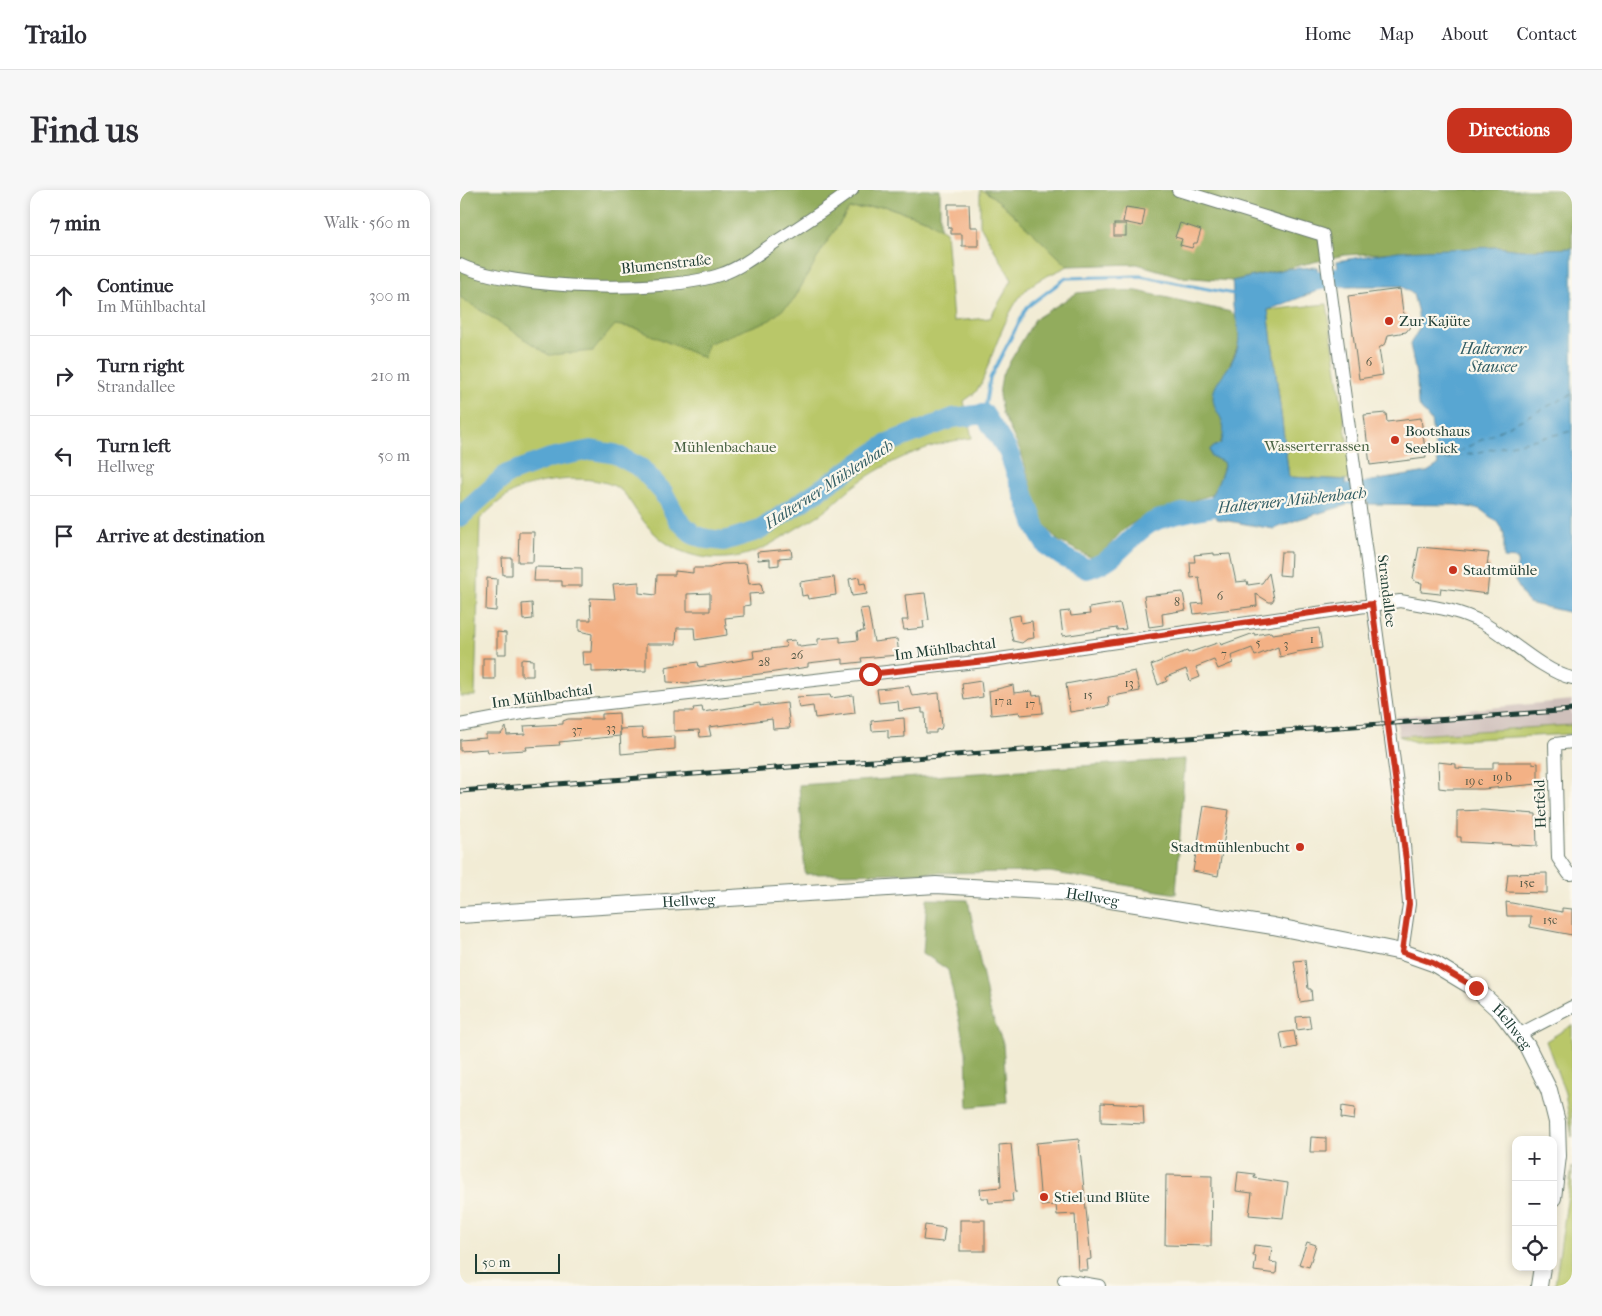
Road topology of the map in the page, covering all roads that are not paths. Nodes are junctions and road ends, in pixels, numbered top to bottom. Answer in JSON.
{"nodes":[{"id":1,"x":852,"y":190,"type":"edge"},
{"id":2,"x":1178,"y":190,"type":"edge"},
{"id":3,"x":460,"y":265,"type":"edge"},
{"id":4,"x":1372,"y":604,"type":"junction"},
{"id":5,"x":1572,"y":678,"type":"edge"},
{"id":6,"x":460,"y":724,"type":"edge"},
{"id":7,"x":1572,"y":742,"type":"edge"},
{"id":8,"x":1572,"y":874,"type":"edge"},
{"id":9,"x":460,"y":914,"type":"edge"},
{"id":10,"x":1402,"y":952,"type":"junction"},
{"id":11,"x":1572,"y":1008,"type":"edge"},
{"id":12,"x":1520,"y":1034,"type":"junction"},
{"id":13,"x":1555,"y":1181,"type":"edge"},
{"id":14,"x":1541,"y":1271,"type":"edge"},
{"id":15,"x":1064,"y":1280,"type":"dead end"},
{"id":16,"x":1099,"y":1286,"type":"edge"},
{"id":17,"x":1539,"y":1286,"type":"edge"}],
"edges":[{"from":1,"to":3,"type":"street","name":"Blumenstraße"},
{"from":2,"to":4,"type":"street","name":"Strandallee"},
{"from":4,"to":5,"type":"street","name":"Im Mühlbachtal"},
{"from":4,"to":6,"type":"street","name":"Im Mühlbachtal"},
{"from":4,"to":10,"type":"street","name":"Strandallee"},
{"from":7,"to":8,"type":"street","name":"Hetfeld"},
{"from":9,"to":10,"type":"street","name":"Hellweg"},
{"from":10,"to":12,"type":"street","name":"Hellweg"},
{"from":11,"to":12,"type":"street"},
{"from":12,"to":13,"type":"street","name":"Hellweg"},
{"from":14,"to":17,"type":"street"},
{"from":15,"to":16,"type":"street"}]}
